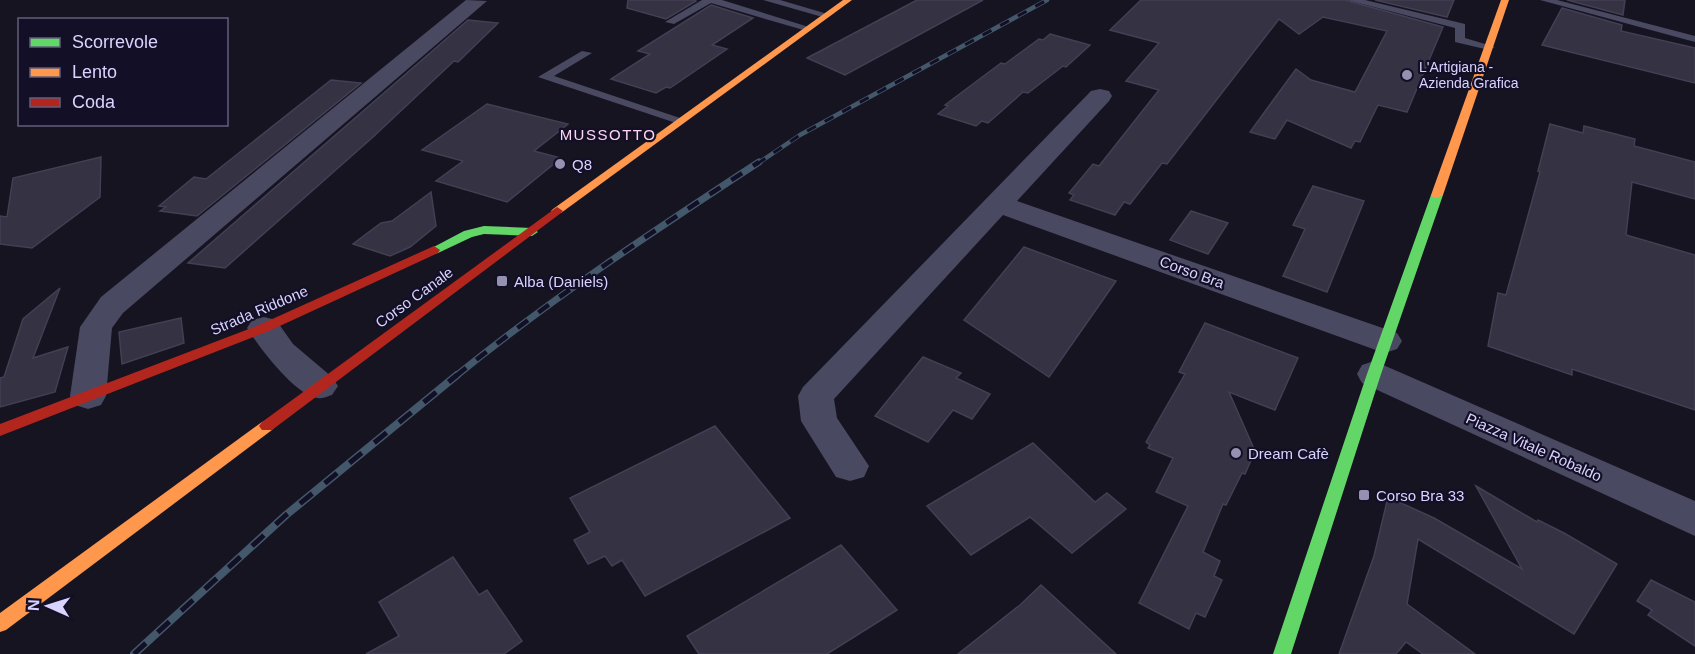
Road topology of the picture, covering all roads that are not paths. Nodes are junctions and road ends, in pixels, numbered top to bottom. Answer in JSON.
{"nodes":[{"id":1,"x":710,"y":0,"type":"edge"},
{"id":2,"x":768,"y":0,"type":"edge"},
{"id":3,"x":848,"y":0,"type":"edge"},
{"id":4,"x":1352,"y":0,"type":"edge"},
{"id":5,"x":1504,"y":0,"type":"edge"},
{"id":6,"x":1545,"y":0,"type":"edge"},
{"id":7,"x":477,"y":1,"type":"edge"},
{"id":8,"x":826,"y":15,"type":"junction"},
{"id":9,"x":670,"y":21,"type":"dead end"},
{"id":10,"x":807,"y":28,"type":"junction"},
{"id":11,"x":1695,"y":39,"type":"edge"},
{"id":12,"x":1489,"y":47,"type":"junction"},
{"id":13,"x":586,"y":53,"type":"dead end"},
{"id":14,"x":1100,"y":96,"type":"dead end"},
{"id":15,"x":680,"y":120,"type":"junction"},
{"id":16,"x":999,"y":204,"type":"junction"},
{"id":17,"x":531,"y":232,"type":"junction"},
{"id":18,"x":264,"y":328,"type":"junction"},
{"id":19,"x":1379,"y":358,"type":"junction"},
{"id":20,"x":320,"y":386,"type":"junction"},
{"id":21,"x":88,"y":396,"type":"junction"},
{"id":22,"x":0,"y":430,"type":"edge"},
{"id":23,"x":850,"y":466,"type":"dead end"},
{"id":24,"x":1695,"y":519,"type":"edge"},
{"id":25,"x":0,"y":624,"type":"edge"},
{"id":26,"x":1282,"y":654,"type":"edge"}],
"edges":[{"from":1,"to":9,"type":"lane"},
{"from":1,"to":10,"type":"lane"},
{"from":2,"to":8,"type":"lane"},
{"from":3,"to":8,"type":"street","name":"Corso Canale"},
{"from":4,"to":12,"type":"lane"},
{"from":5,"to":12,"type":"street"},
{"from":6,"to":11,"type":"lane"},
{"from":7,"to":21,"type":"street"},
{"from":8,"to":10,"type":"street","name":"Corso Canale"},
{"from":10,"to":15,"type":"street","name":"Corso Canale"},
{"from":12,"to":19,"type":"street"},
{"from":13,"to":15,"type":"lane"},
{"from":14,"to":16,"type":"street"},
{"from":15,"to":17,"type":"street","name":"Corso Canale"},
{"from":16,"to":19,"type":"street","name":"Corso Bra"},
{"from":16,"to":23,"type":"street"},
{"from":17,"to":18,"type":"street","name":"Strada Riddone"},
{"from":17,"to":20,"type":"street","name":"Corso Canale"},
{"from":18,"to":20,"type":"street"},
{"from":18,"to":21,"type":"street","name":"Strada Riddone"},
{"from":19,"to":24,"type":"street","name":"Piazza Vitale Robaldo"},
{"from":19,"to":26,"type":"street"},
{"from":20,"to":25,"type":"street","name":"Corso Canale"},
{"from":21,"to":22,"type":"street","name":"Strada Riddone"}]}
